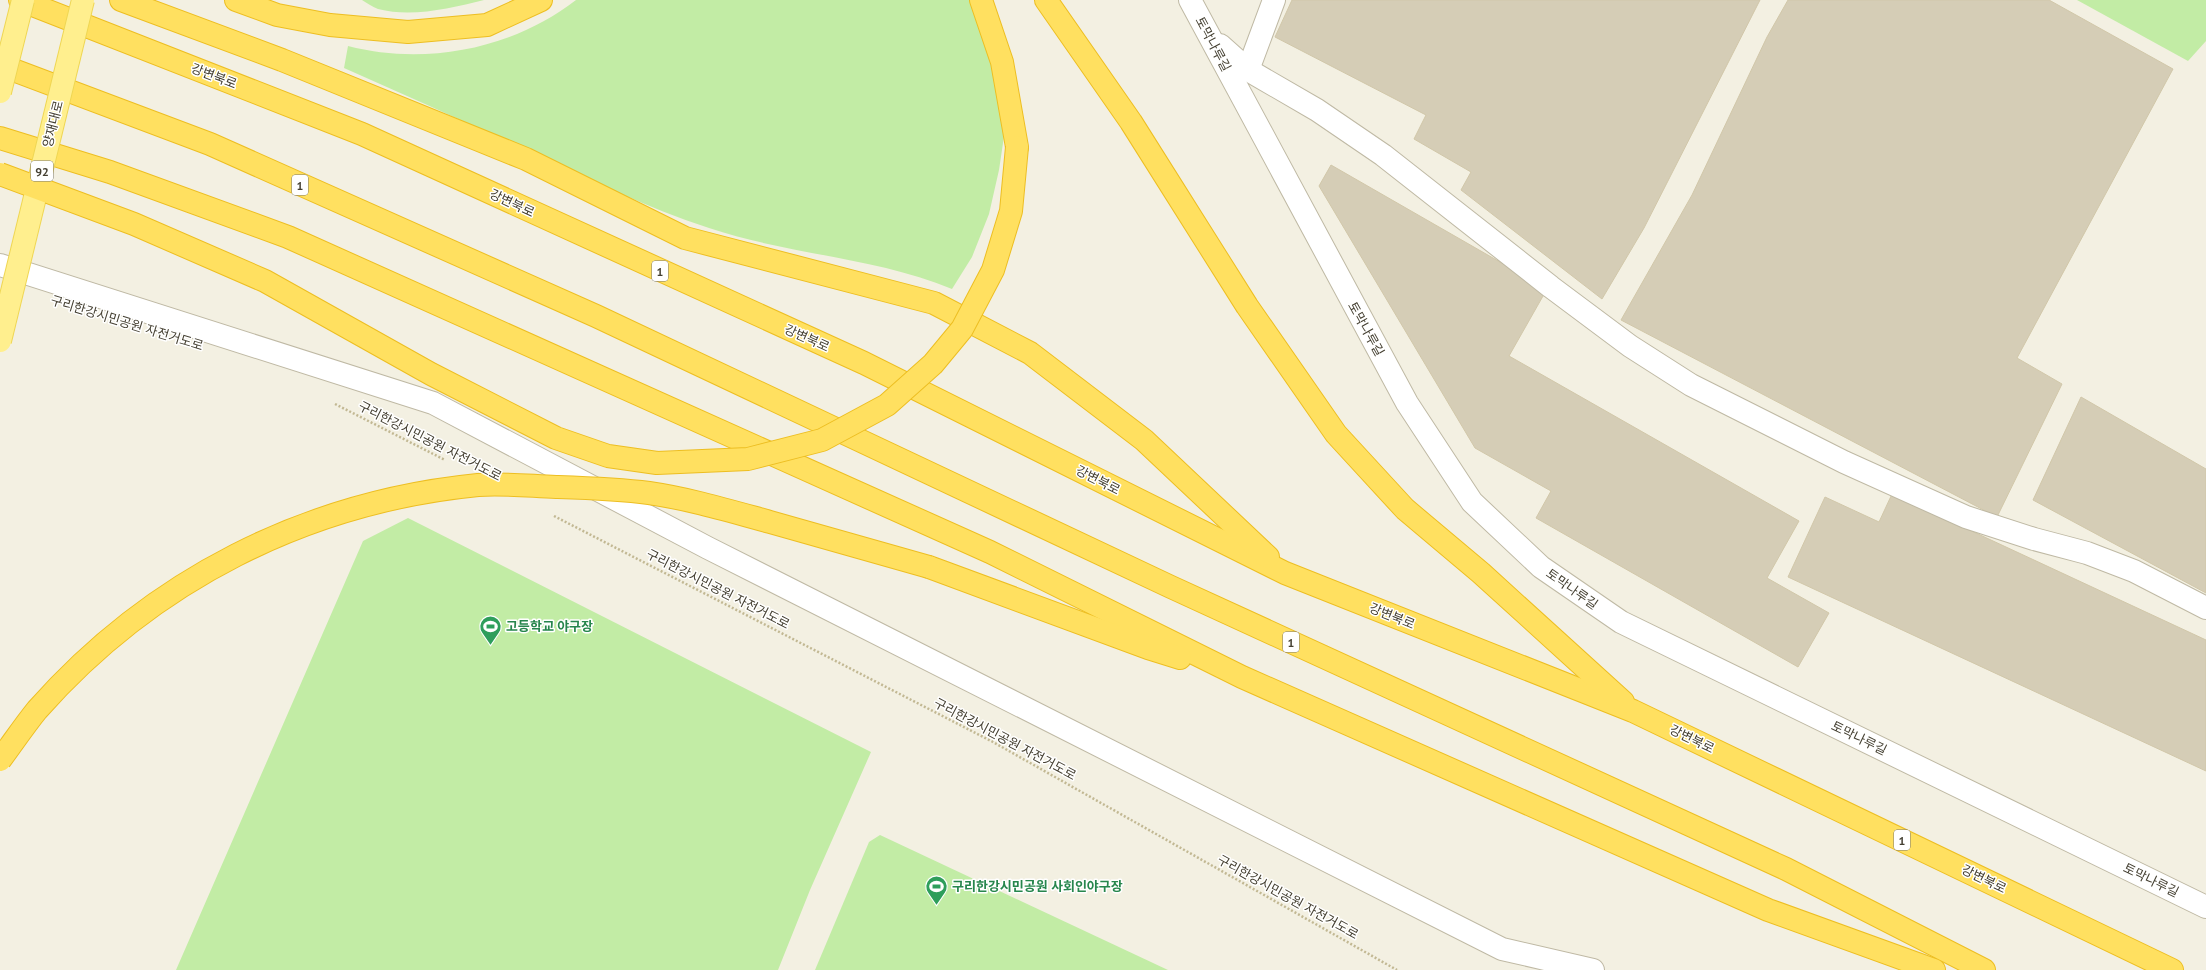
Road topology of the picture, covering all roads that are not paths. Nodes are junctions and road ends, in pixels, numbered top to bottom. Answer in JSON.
{"nodes":[{"id":1,"x":20,"y":0,"type":"edge"},
{"id":2,"x":23,"y":0,"type":"edge"},
{"id":3,"x":83,"y":0,"type":"edge"},
{"id":4,"x":121,"y":0,"type":"edge"},
{"id":5,"x":236,"y":0,"type":"edge"},
{"id":6,"x":541,"y":0,"type":"edge"},
{"id":7,"x":981,"y":0,"type":"edge"},
{"id":8,"x":1046,"y":0,"type":"edge"},
{"id":9,"x":1190,"y":0,"type":"edge"},
{"id":10,"x":1274,"y":0,"type":"edge"},
{"id":11,"x":1207,"y":33,"type":"junction"},
{"id":12,"x":0,"y":65,"type":"edge"},
{"id":13,"x":1248,"y":70,"type":"junction"},
{"id":14,"x":0,"y":92,"type":"edge"},
{"id":15,"x":0,"y":138,"type":"edge"},
{"id":16,"x":0,"y":174,"type":"edge"},
{"id":17,"x":0,"y":264,"type":"edge"},
{"id":18,"x":0,"y":341,"type":"edge"},
{"id":19,"x":1285,"y":573,"type":"junction"},
{"id":20,"x":2206,"y":608,"type":"edge"},
{"id":21,"x":1242,"y":677,"type":"junction"},
{"id":22,"x":1633,"y":711,"type":"junction"},
{"id":23,"x":0,"y":760,"type":"edge"},
{"id":24,"x":2206,"y":907,"type":"edge"},
{"id":25,"x":1593,"y":970,"type":"edge"},
{"id":26,"x":1934,"y":970,"type":"edge"},
{"id":27,"x":1984,"y":970,"type":"edge"},
{"id":28,"x":2172,"y":970,"type":"edge"}],
"edges":[{"from":1,"to":19,"type":"highway","name":"강변북로","number":"1"},
{"from":2,"to":14,"type":"main road","bridge":true},
{"from":3,"to":18,"type":"main road","name":"양재대로","number":"92","bridge":true},
{"from":4,"to":19,"type":"highway"},
{"from":5,"to":6,"type":"highway"},
{"from":7,"to":16,"type":"highway","bridge":true},
{"from":8,"to":22,"type":"highway"},
{"from":9,"to":11,"type":"street","name":"토막나루길"},
{"from":10,"to":13,"type":"street"},
{"from":11,"to":13,"type":"street"},
{"from":11,"to":24,"type":"street","name":"토막나루길"},
{"from":12,"to":27,"type":"highway","number":"1"},
{"from":13,"to":20,"type":"street"},
{"from":15,"to":21,"type":"highway"},
{"from":17,"to":25,"type":"street"},
{"from":19,"to":22,"type":"highway","name":"강변북로","number":"1"},
{"from":21,"to":23,"type":"highway","bridge":true},
{"from":21,"to":26,"type":"highway"},
{"from":22,"to":28,"type":"highway","name":"강변북로","number":"1"}]}
